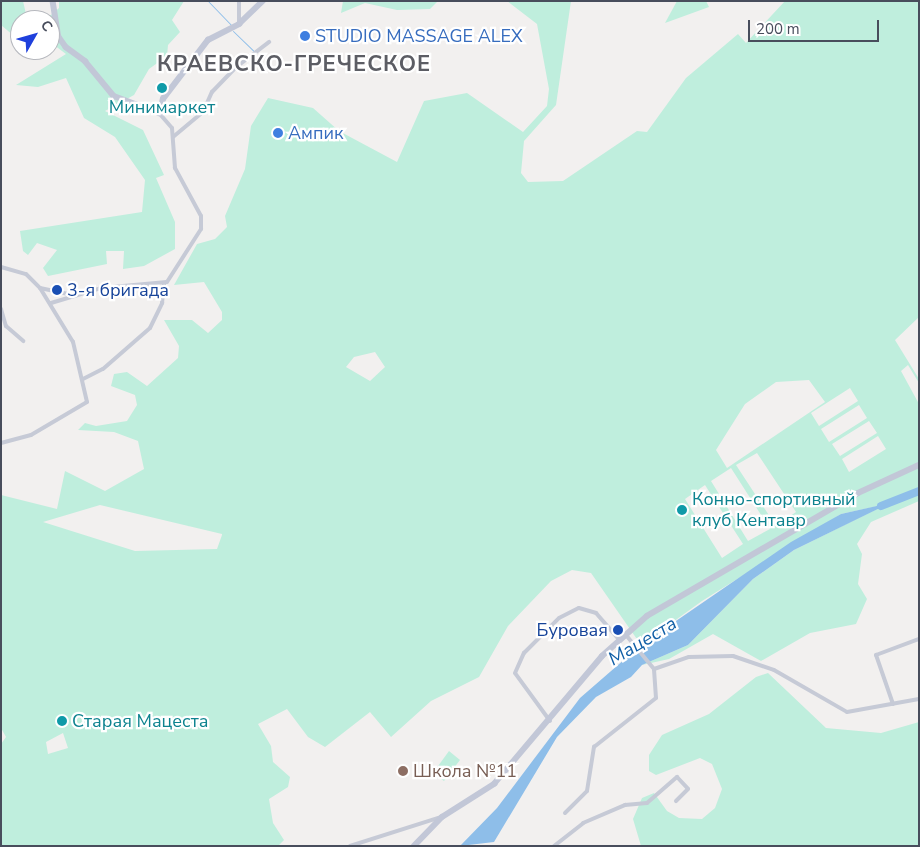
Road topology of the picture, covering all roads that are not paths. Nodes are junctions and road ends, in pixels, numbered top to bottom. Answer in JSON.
{"nodes":[{"id":1,"x":53,"y":1,"type":"edge"},
{"id":2,"x":239,"y":1,"type":"edge"},
{"id":3,"x":263,"y":1,"type":"edge"},
{"id":4,"x":239,"y":24,"type":"junction"},
{"id":5,"x":269,"y":42,"type":"dead end"},
{"id":6,"x":159,"y":113,"type":"junction"},
{"id":7,"x":173,"y":137,"type":"junction"},
{"id":8,"x":1,"y":267,"type":"edge"},
{"id":9,"x":164,"y":283,"type":"junction"},
{"id":10,"x":40,"y":288,"type":"junction"},
{"id":11,"x":68,"y":294,"type":"junction"},
{"id":12,"x":51,"y":303,"type":"junction"},
{"id":13,"x":1,"y":309,"type":"edge"},
{"id":14,"x":23,"y":341,"type":"dead end"},
{"id":15,"x":83,"y":379,"type":"junction"},
{"id":16,"x":1,"y":442,"type":"edge"},
{"id":17,"x":919,"y":466,"type":"edge"},
{"id":18,"x":625,"y":634,"type":"junction"},
{"id":19,"x":619,"y":639,"type":"junction"},
{"id":20,"x":918,"y":639,"type":"edge"},
{"id":21,"x":919,"y":645,"type":"edge"},
{"id":22,"x":652,"y":667,"type":"junction"},
{"id":23,"x":919,"y":699,"type":"edge"},
{"id":24,"x":893,"y":704,"type":"junction"},
{"id":25,"x":551,"y":721,"type":"junction"},
{"id":26,"x":676,"y":801,"type":"dead end"},
{"id":27,"x":565,"y":813,"type":"dead end"},
{"id":28,"x":442,"y":817,"type":"junction"},
{"id":29,"x":350,"y":846,"type":"edge"},
{"id":30,"x":414,"y":846,"type":"edge"},
{"id":31,"x":554,"y":846,"type":"edge"}],
"edges":[{"from":1,"to":6,"type":"main road"},
{"from":2,"to":4,"type":"street"},
{"from":3,"to":4,"type":"main road"},
{"from":4,"to":6,"type":"main road"},
{"from":5,"to":7,"type":"street"},
{"from":6,"to":7,"type":"street"},
{"from":7,"to":9,"type":"street"},
{"from":8,"to":10,"type":"street"},
{"from":9,"to":11,"type":"street"},
{"from":9,"to":15,"type":"street"},
{"from":10,"to":11,"type":"street"},
{"from":10,"to":12,"type":"street"},
{"from":11,"to":12,"type":"street"},
{"from":12,"to":15,"type":"street"},
{"from":13,"to":14,"type":"street"},
{"from":15,"to":16,"type":"street"},
{"from":17,"to":18,"type":"main road"},
{"from":18,"to":19,"type":"main road"},
{"from":18,"to":22,"type":"street"},
{"from":19,"to":25,"type":"main road"},
{"from":19,"to":25,"type":"street"},
{"from":20,"to":21,"type":"street"},
{"from":20,"to":24,"type":"street"},
{"from":22,"to":24,"type":"street"},
{"from":22,"to":27,"type":"street"},
{"from":23,"to":24,"type":"street"},
{"from":25,"to":28,"type":"main road"},
{"from":26,"to":31,"type":"street"},
{"from":28,"to":29,"type":"street"},
{"from":28,"to":30,"type":"main road"}]}
